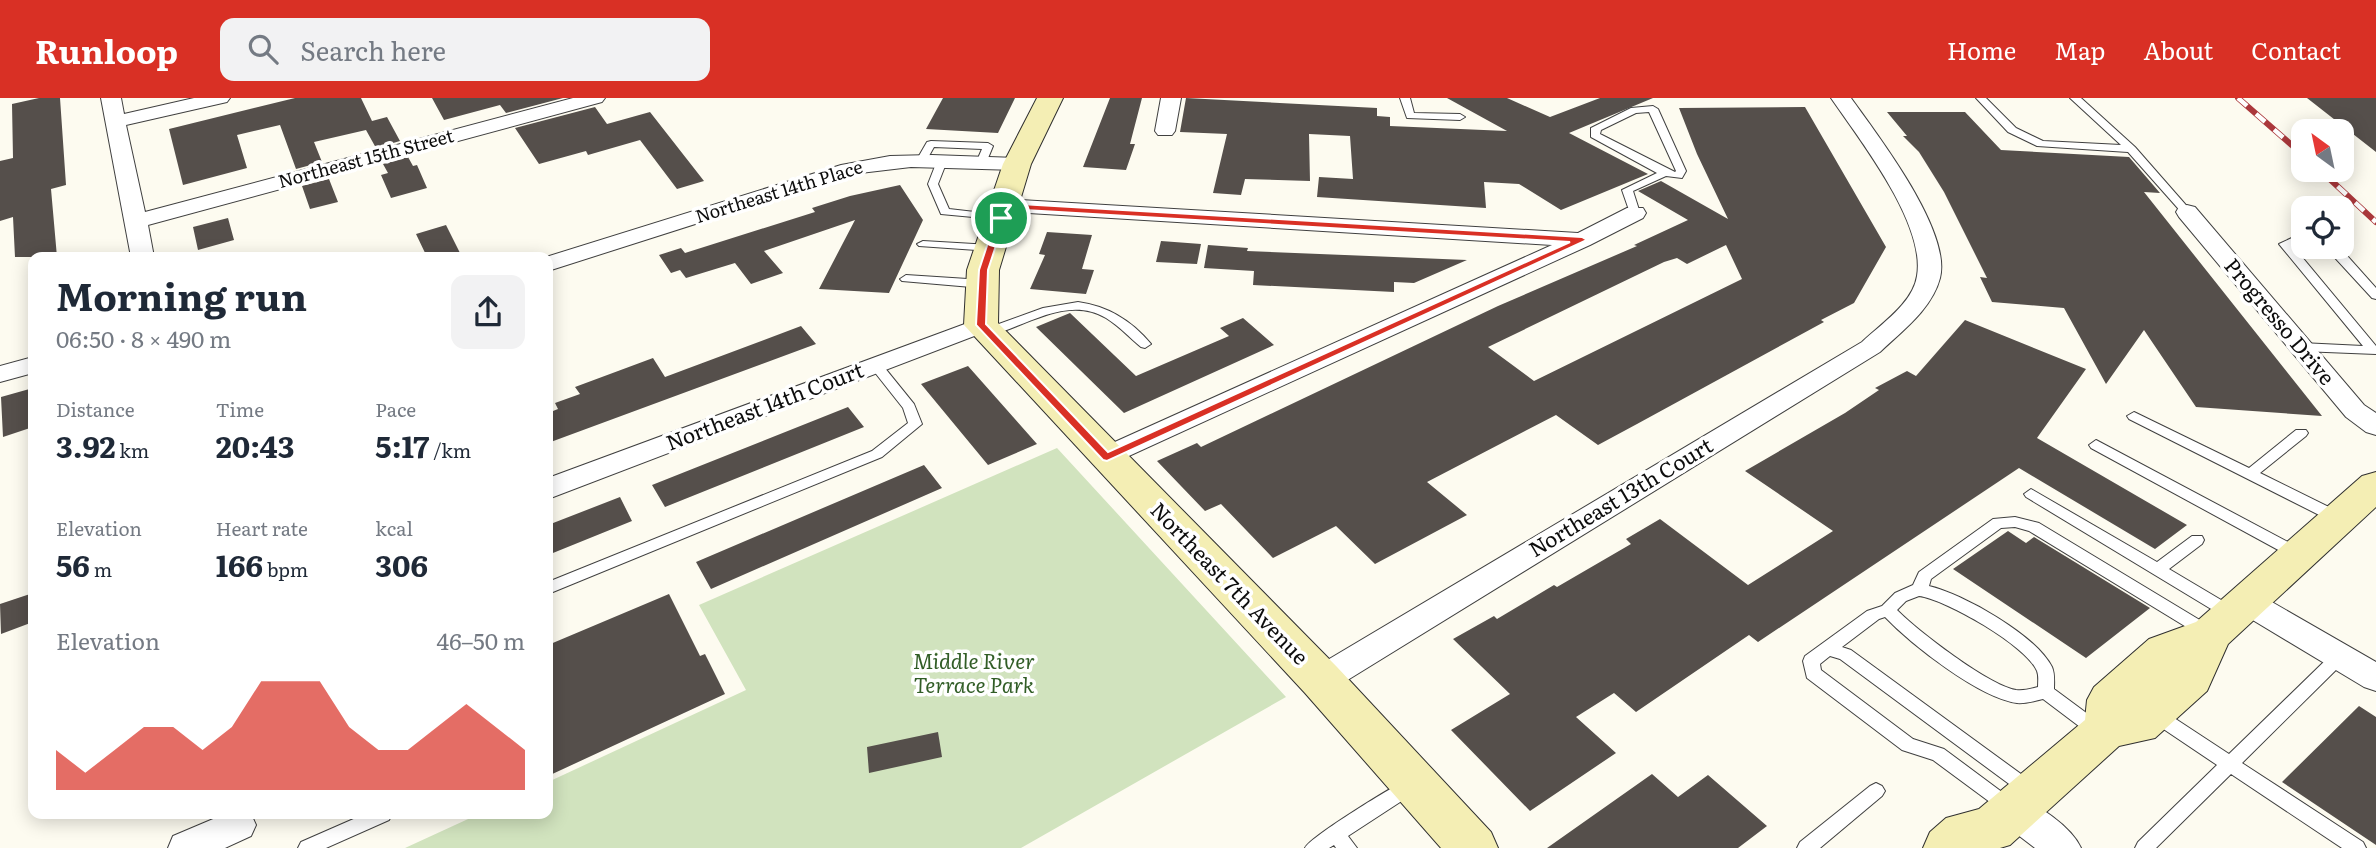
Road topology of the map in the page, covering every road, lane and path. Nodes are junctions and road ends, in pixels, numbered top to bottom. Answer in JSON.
{"nodes":[{"id":1,"x":111,"y":98,"type":"edge"},
{"id":2,"x":220,"y":98,"type":"edge"},
{"id":3,"x":1050,"y":98,"type":"edge"},
{"id":4,"x":1171,"y":98,"type":"edge"},
{"id":5,"x":1405,"y":98,"type":"edge"},
{"id":6,"x":1841,"y":98,"type":"edge"},
{"id":7,"x":1981,"y":98,"type":"edge"},
{"id":8,"x":2075,"y":98,"type":"edge"},
{"id":9,"x":585,"y":99,"type":"edge"},
{"id":10,"x":1460,"y":117,"type":"dead end"},
{"id":11,"x":115,"y":122,"type":"junction"},
{"id":12,"x":1165,"y":131,"type":"dead end"},
{"id":13,"x":2131,"y":149,"type":"junction"},
{"id":14,"x":932,"y":161,"type":"junction"},
{"id":15,"x":1017,"y":164,"type":"junction"},
{"id":16,"x":1665,"y":173,"type":"junction"},
{"id":17,"x":1003,"y":212,"type":"junction"},
{"id":18,"x":2187,"y":212,"type":"joint"},
{"id":19,"x":1635,"y":213,"type":"joint"},
{"id":20,"x":136,"y":221,"type":"junction"},
{"id":21,"x":1582,"y":240,"type":"junction"},
{"id":22,"x":923,"y":244,"type":"dead end"},
{"id":23,"x":991,"y":248,"type":"junction"},
{"id":24,"x":142,"y":252,"type":"edge"},
{"id":25,"x":2298,"y":259,"type":"edge"},
{"id":26,"x":2346,"y":259,"type":"edge"},
{"id":27,"x":553,"y":262,"type":"edge"},
{"id":28,"x":906,"y":279,"type":"dead end"},
{"id":29,"x":983,"y":284,"type":"junction"},
{"id":30,"x":2376,"y":295,"type":"edge"},
{"id":31,"x":985,"y":329,"type":"junction"},
{"id":32,"x":1145,"y":344,"type":"dead end"},
{"id":33,"x":2301,"y":347,"type":"junction"},
{"id":34,"x":2374,"y":350,"type":"edge"},
{"id":35,"x":875,"y":365,"type":"junction"},
{"id":36,"x":28,"y":366,"type":"edge"},
{"id":37,"x":0,"y":374,"type":"edge"},
{"id":38,"x":2134,"y":416,"type":"dead end"},
{"id":39,"x":2376,"y":426,"type":"edge"},
{"id":40,"x":2301,"y":433,"type":"dead end"},
{"id":41,"x":2096,"y":445,"type":"dead end"},
{"id":42,"x":1107,"y":457,"type":"junction"},
{"id":43,"x":2250,"y":474,"type":"junction"},
{"id":44,"x":2376,"y":485,"type":"edge"},
{"id":45,"x":553,"y":487,"type":"edge"},
{"id":46,"x":2031,"y":494,"type":"dead end"},
{"id":47,"x":2339,"y":518,"type":"junction"},
{"id":48,"x":2197,"y":540,"type":"dead end"},
{"id":49,"x":2299,"y":555,"type":"junction"},
{"id":50,"x":2158,"y":570,"type":"junction"},
{"id":51,"x":553,"y":586,"type":"edge"},
{"id":52,"x":1920,"y":589,"type":"junction"},
{"id":53,"x":1888,"y":610,"type":"junction"},
{"id":54,"x":2230,"y":617,"type":"junction"},
{"id":55,"x":1828,"y":649,"type":"junction"},
{"id":56,"x":2339,"y":657,"type":"junction"},
{"id":57,"x":2376,"y":678,"type":"edge"},
{"id":58,"x":1321,"y":680,"type":"junction"},
{"id":59,"x":2046,"y":692,"type":"junction"},
{"id":60,"x":2152,"y":712,"type":"junction"},
{"id":61,"x":2105,"y":731,"type":"junction"},
{"id":62,"x":1957,"y":736,"type":"junction"},
{"id":63,"x":1938,"y":754,"type":"junction"},
{"id":64,"x":2230,"y":763,"type":"junction"},
{"id":65,"x":1415,"y":783,"type":"junction"},
{"id":66,"x":1876,"y":791,"type":"dead end"},
{"id":67,"x":372,"y":819,"type":"edge"},
{"id":68,"x":1996,"y":826,"type":"edge"},
{"id":69,"x":239,"y":829,"type":"edge"},
{"id":70,"x":1342,"y":841,"type":"edge"},
{"id":71,"x":186,"y":848,"type":"edge"},
{"id":72,"x":307,"y":848,"type":"edge"},
{"id":73,"x":1314,"y":848,"type":"edge"},
{"id":74,"x":1473,"y":848,"type":"edge"},
{"id":75,"x":1806,"y":848,"type":"edge"},
{"id":76,"x":2063,"y":848,"type":"edge"},
{"id":77,"x":2144,"y":848,"type":"edge"},
{"id":78,"x":2357,"y":848,"type":"edge"}],
"edges":[{"from":1,"to":11,"type":"street"},
{"from":2,"to":11,"type":"street"},
{"from":3,"to":15,"type":"street"},
{"from":4,"to":12,"type":"street"},
{"from":5,"to":10,"type":"lane"},
{"from":6,"to":58,"type":"street","name":"Northeast 13th Court"},
{"from":7,"to":13,"type":"lane"},
{"from":8,"to":13,"type":"lane"},
{"from":9,"to":20,"type":"street","name":"Northeast 15th Street"},
{"from":11,"to":20,"type":"street"},
{"from":13,"to":18,"type":"lane"},
{"from":14,"to":15,"type":"street","name":"Northeast 14th Place"},
{"from":14,"to":17,"type":"lane"},
{"from":14,"to":27,"type":"street","name":"Northeast 14th Place"},
{"from":15,"to":17,"type":"street"},
{"from":16,"to":16,"type":"lane"},
{"from":16,"to":19,"type":"lane"},
{"from":17,"to":21,"type":"street"},
{"from":17,"to":23,"type":"street"},
{"from":18,"to":33,"type":"street","name":"Progresso Drive"},
{"from":19,"to":21,"type":"street"},
{"from":20,"to":24,"type":"street"},
{"from":21,"to":42,"type":"street"},
{"from":22,"to":23,"type":"lane"},
{"from":23,"to":29,"type":"street"},
{"from":25,"to":34,"type":"lane"},
{"from":26,"to":30,"type":"lane"},
{"from":28,"to":29,"type":"lane"},
{"from":29,"to":31,"type":"street"},
{"from":31,"to":32,"type":"lane"},
{"from":31,"to":35,"type":"street","name":"Northeast 14th Court"},
{"from":31,"to":42,"type":"street","name":"Northeast 7th Avenue"},
{"from":33,"to":34,"type":"lane"},
{"from":33,"to":39,"type":"street","name":"Progresso Drive"},
{"from":35,"to":45,"type":"street","name":"Northeast 14th Court"},
{"from":35,"to":51,"type":"lane"},
{"from":36,"to":37,"type":"street"},
{"from":38,"to":43,"type":"lane"},
{"from":40,"to":43,"type":"lane"},
{"from":41,"to":49,"type":"lane"},
{"from":42,"to":58,"type":"street","name":"Northeast 7th Avenue"},
{"from":43,"to":47,"type":"lane"},
{"from":44,"to":47,"type":"street"},
{"from":46,"to":50,"type":"lane"},
{"from":47,"to":49,"type":"street"},
{"from":48,"to":50,"type":"lane"},
{"from":49,"to":54,"type":"street"},
{"from":50,"to":54,"type":"lane"},
{"from":52,"to":53,"type":"lane"},
{"from":52,"to":54,"type":"lane"},
{"from":52,"to":59,"type":"lane"},
{"from":53,"to":55,"type":"lane"},
{"from":53,"to":59,"type":"lane"},
{"from":54,"to":56,"type":"street"},
{"from":54,"to":60,"type":"street"},
{"from":54,"to":61,"type":"street"},
{"from":55,"to":62,"type":"lane"},
{"from":55,"to":63,"type":"lane"},
{"from":56,"to":57,"type":"street"},
{"from":56,"to":64,"type":"lane"},
{"from":58,"to":65,"type":"street","name":"Northeast 7th Avenue"},
{"from":59,"to":61,"type":"lane"},
{"from":60,"to":61,"type":"street"},
{"from":60,"to":64,"type":"lane"},
{"from":61,"to":68,"type":"street"},
{"from":62,"to":63,"type":"lane"},
{"from":62,"to":68,"type":"lane"},
{"from":63,"to":68,"type":"lane"},
{"from":64,"to":77,"type":"lane"},
{"from":64,"to":78,"type":"lane"},
{"from":65,"to":70,"type":"lane"},
{"from":65,"to":74,"type":"street","name":"Northeast 7th Avenue"},
{"from":66,"to":75,"type":"lane"},
{"from":67,"to":72,"type":"lane"},
{"from":68,"to":76,"type":"street"},
{"from":69,"to":71,"type":"street"},
{"from":70,"to":73,"type":"lane"}]}
